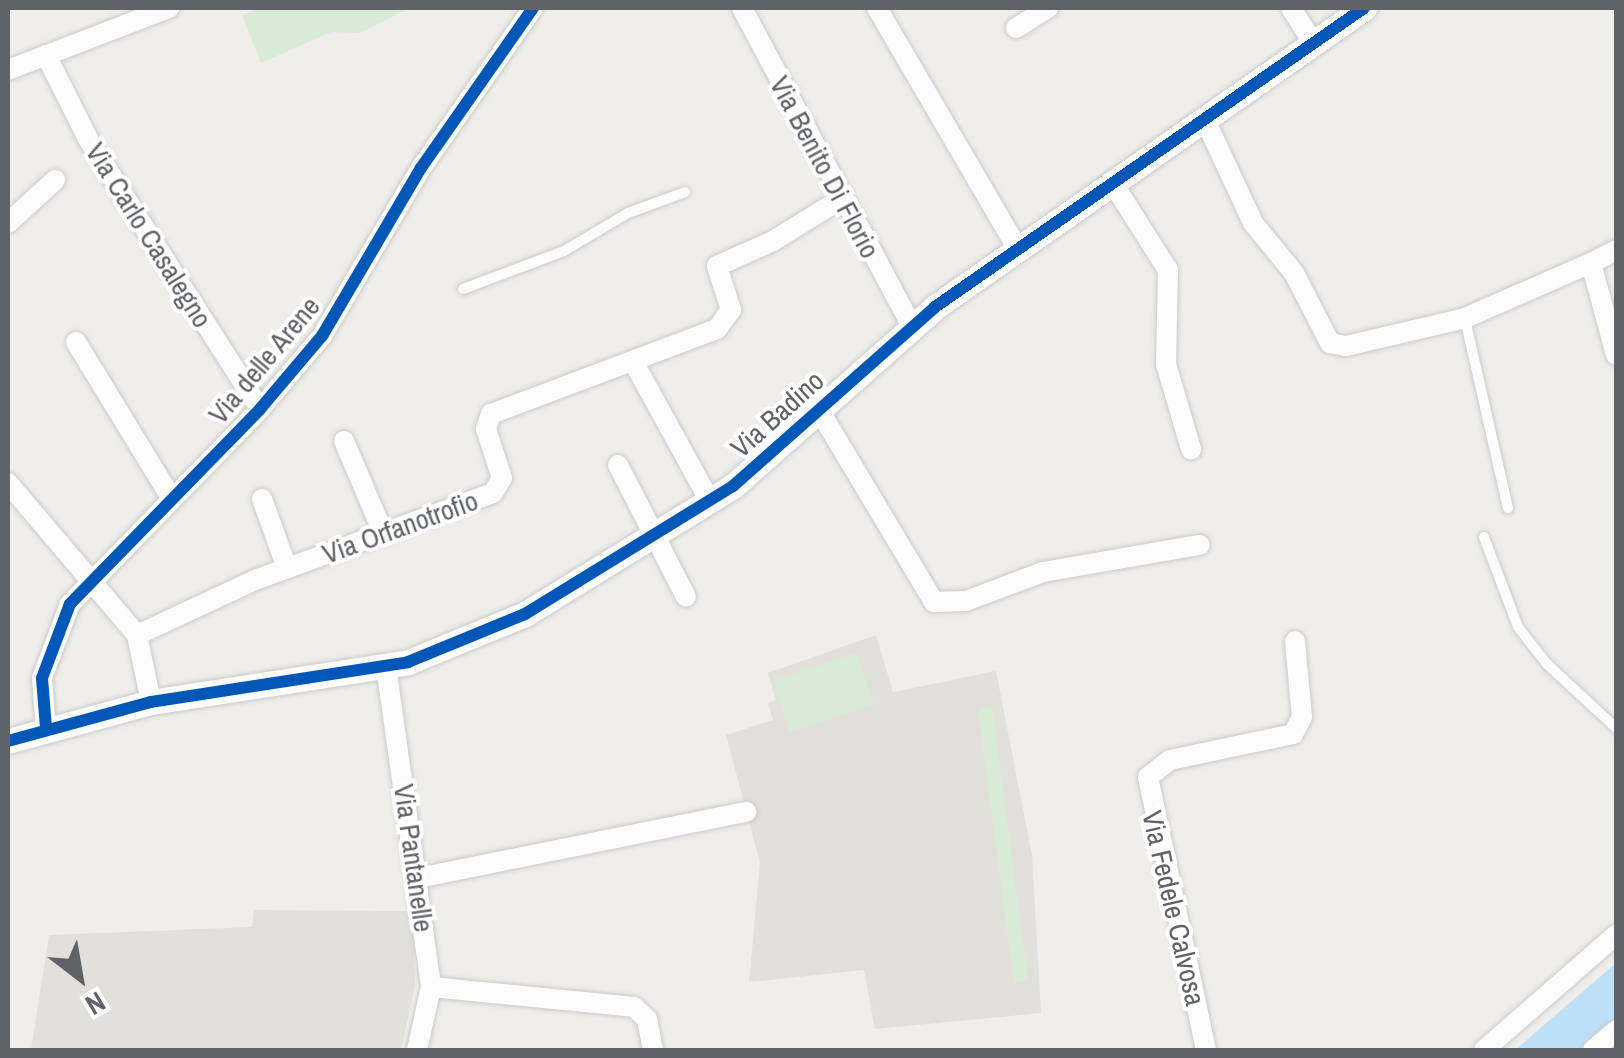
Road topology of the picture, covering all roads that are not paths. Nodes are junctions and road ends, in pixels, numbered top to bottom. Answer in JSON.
{"nodes":[{"id":1,"x":169,"y":8,"type":"edge"},
{"id":2,"x":742,"y":8,"type":"edge"},
{"id":3,"x":877,"y":8,"type":"edge"},
{"id":4,"x":1048,"y":8,"type":"edge"},
{"id":5,"x":1291,"y":8,"type":"edge"},
{"id":6,"x":1364,"y":8,"type":"edge"},
{"id":7,"x":532,"y":9,"type":"edge"},
{"id":8,"x":1016,"y":28,"type":"dead end"},
{"id":9,"x":1314,"y":44,"type":"junction"},
{"id":10,"x":46,"y":55,"type":"junction"},
{"id":11,"x":8,"y":70,"type":"edge"},
{"id":12,"x":1206,"y":122,"type":"junction"},
{"id":13,"x":55,"y":180,"type":"dead end"},
{"id":14,"x":1114,"y":185,"type":"junction"},
{"id":15,"x":686,"y":192,"type":"dead end"},
{"id":16,"x":839,"y":200,"type":"junction"},
{"id":17,"x":8,"y":223,"type":"edge"},
{"id":18,"x":1018,"y":250,"type":"junction"},
{"id":19,"x":1616,"y":250,"type":"edge"},
{"id":20,"x":1591,"y":263,"type":"junction"},
{"id":21,"x":463,"y":288,"type":"dead end"},
{"id":22,"x":1465,"y":318,"type":"junction"},
{"id":23,"x":912,"y":326,"type":"junction"},
{"id":24,"x":76,"y":342,"type":"dead end"},
{"id":25,"x":1616,"y":355,"type":"edge"},
{"id":26,"x":634,"y":362,"type":"junction"},
{"id":27,"x":260,"y":409,"type":"junction"},
{"id":28,"x":819,"y":410,"type":"junction"},
{"id":29,"x":344,"y":441,"type":"dead end"},
{"id":30,"x":1191,"y":449,"type":"dead end"},
{"id":31,"x":618,"y":466,"type":"dead end"},
{"id":32,"x":8,"y":483,"type":"edge"},
{"id":33,"x":172,"y":499,"type":"junction"},
{"id":34,"x":262,"y":499,"type":"dead end"},
{"id":35,"x":710,"y":501,"type":"junction"},
{"id":36,"x":1508,"y":508,"type":"dead end"},
{"id":37,"x":384,"y":535,"type":"junction"},
{"id":38,"x":652,"y":536,"type":"junction"},
{"id":39,"x":1484,"y":537,"type":"dead end"},
{"id":40,"x":1200,"y":545,"type":"dead end"},
{"id":41,"x":286,"y":568,"type":"junction"},
{"id":42,"x":90,"y":581,"type":"junction"},
{"id":43,"x":686,"y":597,"type":"dead end"},
{"id":44,"x":137,"y":634,"type":"junction"},
{"id":45,"x":1294,"y":641,"type":"dead end"},
{"id":46,"x":386,"y":666,"type":"junction"},
{"id":47,"x":151,"y":702,"type":"junction"},
{"id":48,"x":46,"y":728,"type":"junction"},
{"id":49,"x":1616,"y":728,"type":"edge"},
{"id":50,"x":8,"y":741,"type":"edge"},
{"id":51,"x":746,"y":812,"type":"dead end"},
{"id":52,"x":418,"y":878,"type":"junction"},
{"id":53,"x":1616,"y":936,"type":"edge"},
{"id":54,"x":431,"y":987,"type":"junction"},
{"id":55,"x":1616,"y":1030,"type":"edge"},
{"id":56,"x":417,"y":1050,"type":"edge"},
{"id":57,"x":653,"y":1050,"type":"edge"},
{"id":58,"x":1206,"y":1050,"type":"edge"},
{"id":59,"x":1484,"y":1050,"type":"edge"},
{"id":60,"x":1594,"y":1050,"type":"edge"}],
"edges":[{"from":1,"to":10,"type":"street"},
{"from":2,"to":16,"type":"street","name":"Via Benito Di Florio"},
{"from":3,"to":18,"type":"street"},
{"from":4,"to":8,"type":"street"},
{"from":5,"to":9,"type":"street"},
{"from":6,"to":9,"type":"street","name":"Via Badino"},
{"from":7,"to":27,"type":"street","name":"Via delle Arene"},
{"from":9,"to":12,"type":"street","name":"Via Badino"},
{"from":10,"to":11,"type":"street"},
{"from":10,"to":27,"type":"street","name":"Via Carlo Casalegno"},
{"from":12,"to":14,"type":"street","name":"Via Badino"},
{"from":12,"to":22,"type":"street"},
{"from":13,"to":17,"type":"street"},
{"from":14,"to":18,"type":"street","name":"Via Badino"},
{"from":14,"to":30,"type":"street"},
{"from":15,"to":21,"type":"lane"},
{"from":16,"to":23,"type":"street","name":"Via Benito Di Florio"},
{"from":16,"to":26,"type":"street"},
{"from":18,"to":23,"type":"street","name":"Via Badino"},
{"from":19,"to":20,"type":"street"},
{"from":20,"to":22,"type":"street"},
{"from":20,"to":25,"type":"street"},
{"from":22,"to":36,"type":"lane"},
{"from":23,"to":28,"type":"street","name":"Via Badino"},
{"from":24,"to":33,"type":"street"},
{"from":26,"to":35,"type":"street"},
{"from":26,"to":37,"type":"street","name":"Via Orfanotrofio"},
{"from":27,"to":33,"type":"street","name":"Via delle Arene"},
{"from":28,"to":35,"type":"street","name":"Via Badino"},
{"from":28,"to":40,"type":"street"},
{"from":29,"to":37,"type":"street"},
{"from":31,"to":38,"type":"street"},
{"from":32,"to":42,"type":"street"},
{"from":33,"to":42,"type":"street","name":"Via delle Arene"},
{"from":34,"to":41,"type":"street"},
{"from":35,"to":38,"type":"street","name":"Via Badino"},
{"from":37,"to":41,"type":"street","name":"Via Orfanotrofio"},
{"from":38,"to":43,"type":"street"},
{"from":38,"to":46,"type":"street","name":"Via Badino"},
{"from":39,"to":49,"type":"lane"},
{"from":41,"to":44,"type":"street","name":"Via Orfanotrofio"},
{"from":42,"to":44,"type":"street"},
{"from":42,"to":48,"type":"street","name":"Via delle Arene"},
{"from":44,"to":47,"type":"street"},
{"from":45,"to":58,"type":"street","name":"Via Fedele Calvosa"},
{"from":46,"to":47,"type":"street","name":"Via Badino"},
{"from":46,"to":52,"type":"street","name":"Via Pantanelle"},
{"from":47,"to":48,"type":"street","name":"Via Badino"},
{"from":48,"to":50,"type":"street","name":"Via Badino"},
{"from":51,"to":52,"type":"street"},
{"from":52,"to":54,"type":"street","name":"Via Pantanelle"},
{"from":53,"to":59,"type":"street"},
{"from":54,"to":56,"type":"street","name":"Via Pantanelle"},
{"from":54,"to":57,"type":"street"},
{"from":55,"to":60,"type":"street"}]}
